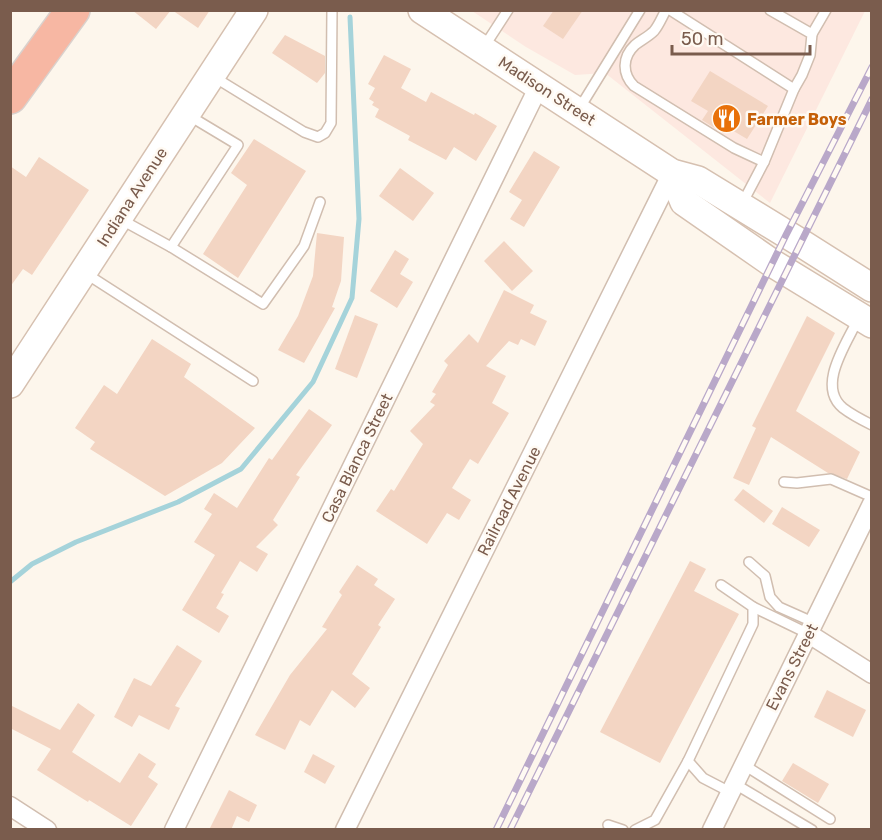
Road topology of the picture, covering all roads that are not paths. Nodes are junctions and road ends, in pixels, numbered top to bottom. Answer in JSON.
{"nodes":[{"id":1,"x":73,"y":10,"type":"edge"},
{"id":2,"x":254,"y":10,"type":"edge"},
{"id":3,"x":332,"y":10,"type":"edge"},
{"id":4,"x":422,"y":10,"type":"edge"},
{"id":5,"x":508,"y":10,"type":"edge"},
{"id":6,"x":640,"y":10,"type":"edge"},
{"id":7,"x":668,"y":10,"type":"edge"},
{"id":8,"x":770,"y":10,"type":"edge"},
{"id":9,"x":826,"y":10,"type":"edge"},
{"id":10,"x":812,"y":34,"type":"junction"},
{"id":11,"x":483,"y":50,"type":"junction"},
{"id":12,"x":212,"y":75,"type":"junction"},
{"id":13,"x":539,"y":86,"type":"junction"},
{"id":14,"x":794,"y":89,"type":"junction"},
{"id":15,"x":10,"y":97,"type":"edge"},
{"id":16,"x":578,"y":111,"type":"junction"},
{"id":17,"x":186,"y":114,"type":"junction"},
{"id":18,"x":764,"y":162,"type":"junction"},
{"id":19,"x":672,"y":172,"type":"junction"},
{"id":20,"x":320,"y":202,"type":"dead end"},
{"id":21,"x":741,"y":206,"type":"junction"},
{"id":22,"x":118,"y":218,"type":"junction"},
{"id":23,"x":171,"y":247,"type":"junction"},
{"id":24,"x":83,"y":272,"type":"junction"},
{"id":25,"x":872,"y":288,"type":"edge"},
{"id":26,"x":865,"y":321,"type":"edge"},
{"id":27,"x":254,"y":381,"type":"dead end"},
{"id":28,"x":10,"y":384,"type":"edge"},
{"id":29,"x":872,"y":425,"type":"edge"},
{"id":30,"x":784,"y":482,"type":"dead end"},
{"id":31,"x":872,"y":497,"type":"edge"},
{"id":32,"x":872,"y":504,"type":"edge"},
{"id":33,"x":749,"y":562,"type":"dead end"},
{"id":34,"x":721,"y":585,"type":"dead end"},
{"id":35,"x":753,"y":607,"type":"junction"},
{"id":36,"x":812,"y":629,"type":"junction"},
{"id":37,"x":872,"y":674,"type":"edge"},
{"id":38,"x":688,"y":761,"type":"junction"},
{"id":39,"x":744,"y":765,"type":"junction"},
{"id":40,"x":732,"y":788,"type":"junction"},
{"id":41,"x":10,"y":806,"type":"edge"},
{"id":42,"x":830,"y":819,"type":"dead end"},
{"id":43,"x":608,"y":825,"type":"dead end"},
{"id":44,"x":47,"y":830,"type":"edge"},
{"id":45,"x":174,"y":830,"type":"edge"},
{"id":46,"x":345,"y":830,"type":"edge"},
{"id":47,"x":623,"y":830,"type":"edge"},
{"id":48,"x":635,"y":830,"type":"edge"},
{"id":49,"x":712,"y":830,"type":"edge"},
{"id":50,"x":812,"y":830,"type":"edge"}],
"edges":[{"from":1,"to":15,"type":"highway"},
{"from":2,"to":12,"type":"street","name":"Indiana Avenue"},
{"from":3,"to":12,"type":"lane"},
{"from":4,"to":11,"type":"street","name":"Madison Street"},
{"from":5,"to":11,"type":"lane"},
{"from":6,"to":16,"type":"lane"},
{"from":7,"to":14,"type":"lane"},
{"from":7,"to":18,"type":"lane"},
{"from":8,"to":10,"type":"lane"},
{"from":9,"to":10,"type":"lane"},
{"from":10,"to":14,"type":"lane"},
{"from":11,"to":13,"type":"street","name":"Madison Street"},
{"from":12,"to":17,"type":"street","name":"Indiana Avenue"},
{"from":13,"to":16,"type":"street","name":"Madison Street"},
{"from":13,"to":45,"type":"street","name":"Casa Blanca Street"},
{"from":14,"to":18,"type":"lane"},
{"from":16,"to":19,"type":"street","name":"Madison Street"},
{"from":17,"to":22,"type":"street","name":"Indiana Avenue"},
{"from":17,"to":23,"type":"lane"},
{"from":18,"to":21,"type":"lane"},
{"from":19,"to":21,"type":"street","name":"Madison Street"},
{"from":19,"to":26,"type":"street"},
{"from":19,"to":46,"type":"street","name":"Railroad Avenue"},
{"from":20,"to":23,"type":"lane"},
{"from":21,"to":25,"type":"street","name":"Madison Street"},
{"from":22,"to":23,"type":"lane"},
{"from":22,"to":24,"type":"street","name":"Indiana Avenue"},
{"from":24,"to":27,"type":"lane"},
{"from":24,"to":28,"type":"street","name":"Indiana Avenue"},
{"from":26,"to":29,"type":"lane"},
{"from":30,"to":31,"type":"lane"},
{"from":32,"to":36,"type":"street","name":"Evans Street"},
{"from":33,"to":36,"type":"lane"},
{"from":34,"to":35,"type":"lane"},
{"from":35,"to":36,"type":"lane"},
{"from":35,"to":38,"type":"lane"},
{"from":36,"to":37,"type":"street"},
{"from":36,"to":39,"type":"street","name":"Evans Street"},
{"from":38,"to":40,"type":"lane"},
{"from":38,"to":48,"type":"lane"},
{"from":39,"to":40,"type":"street","name":"Evans Street"},
{"from":39,"to":42,"type":"lane"},
{"from":40,"to":49,"type":"street","name":"Evans Street"},
{"from":40,"to":50,"type":"lane"},
{"from":41,"to":44,"type":"street"},
{"from":43,"to":47,"type":"lane"}]}
